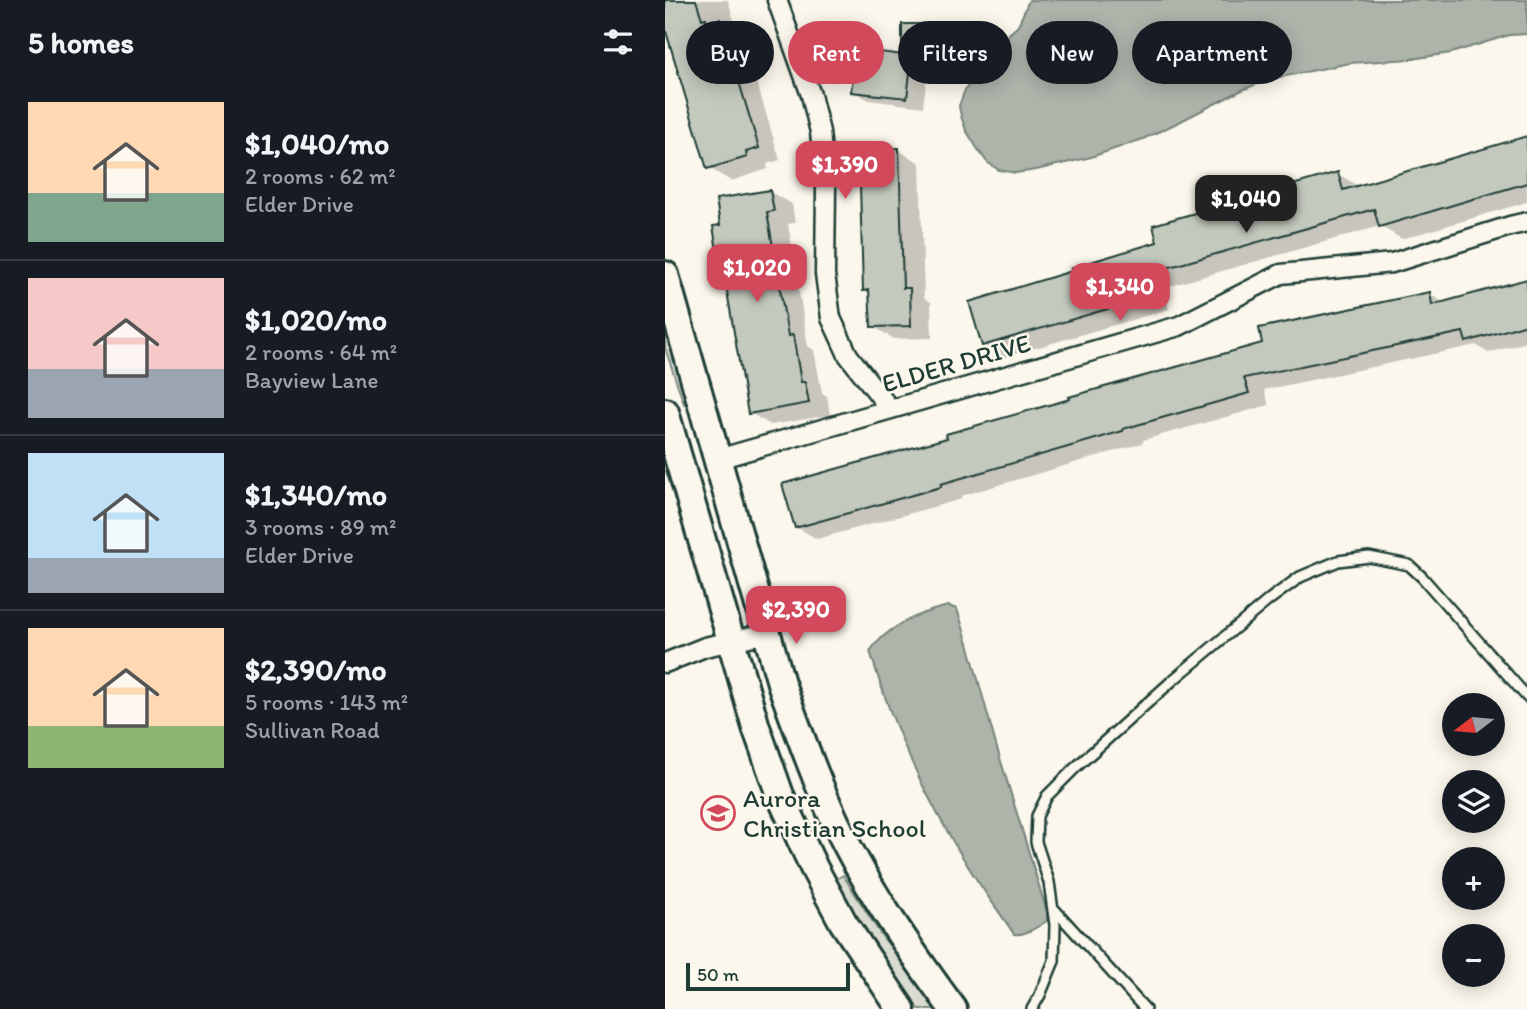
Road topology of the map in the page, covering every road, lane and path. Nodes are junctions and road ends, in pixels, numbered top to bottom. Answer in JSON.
{"nodes":[{"id":1,"x":777,"y":0,"type":"edge"},
{"id":2,"x":1527,"y":222,"type":"edge"},
{"id":3,"x":665,"y":275,"type":"edge"},
{"id":4,"x":890,"y":409,"type":"junction"},
{"id":5,"x":665,"y":412,"type":"edge"},
{"id":6,"x":718,"y":459,"type":"junction"},
{"id":7,"x":767,"y":633,"type":"junction"},
{"id":8,"x":731,"y":642,"type":"junction"},
{"id":9,"x":665,"y":663,"type":"edge"},
{"id":10,"x":1527,"y":697,"type":"edge"},
{"id":11,"x":1053,"y":908,"type":"junction"},
{"id":12,"x":901,"y":1009,"type":"edge"},
{"id":13,"x":953,"y":1009,"type":"edge"},
{"id":14,"x":1032,"y":1009,"type":"edge"},
{"id":15,"x":1145,"y":1009,"type":"edge"}],
"edges":[{"from":1,"to":4,"type":"street"},
{"from":2,"to":4,"type":"street","name":"ELDER DRIVE"},
{"from":3,"to":6,"type":"street"},
{"from":4,"to":6,"type":"street","name":"ELDER DRIVE"},
{"from":5,"to":8,"type":"street"},
{"from":6,"to":7,"type":"street"},
{"from":7,"to":8,"type":"street"},
{"from":7,"to":13,"type":"street"},
{"from":8,"to":9,"type":"street"},
{"from":8,"to":12,"type":"street"},
{"from":10,"to":11,"type":"lane"},
{"from":11,"to":14,"type":"lane"},
{"from":11,"to":15,"type":"lane"}]}
